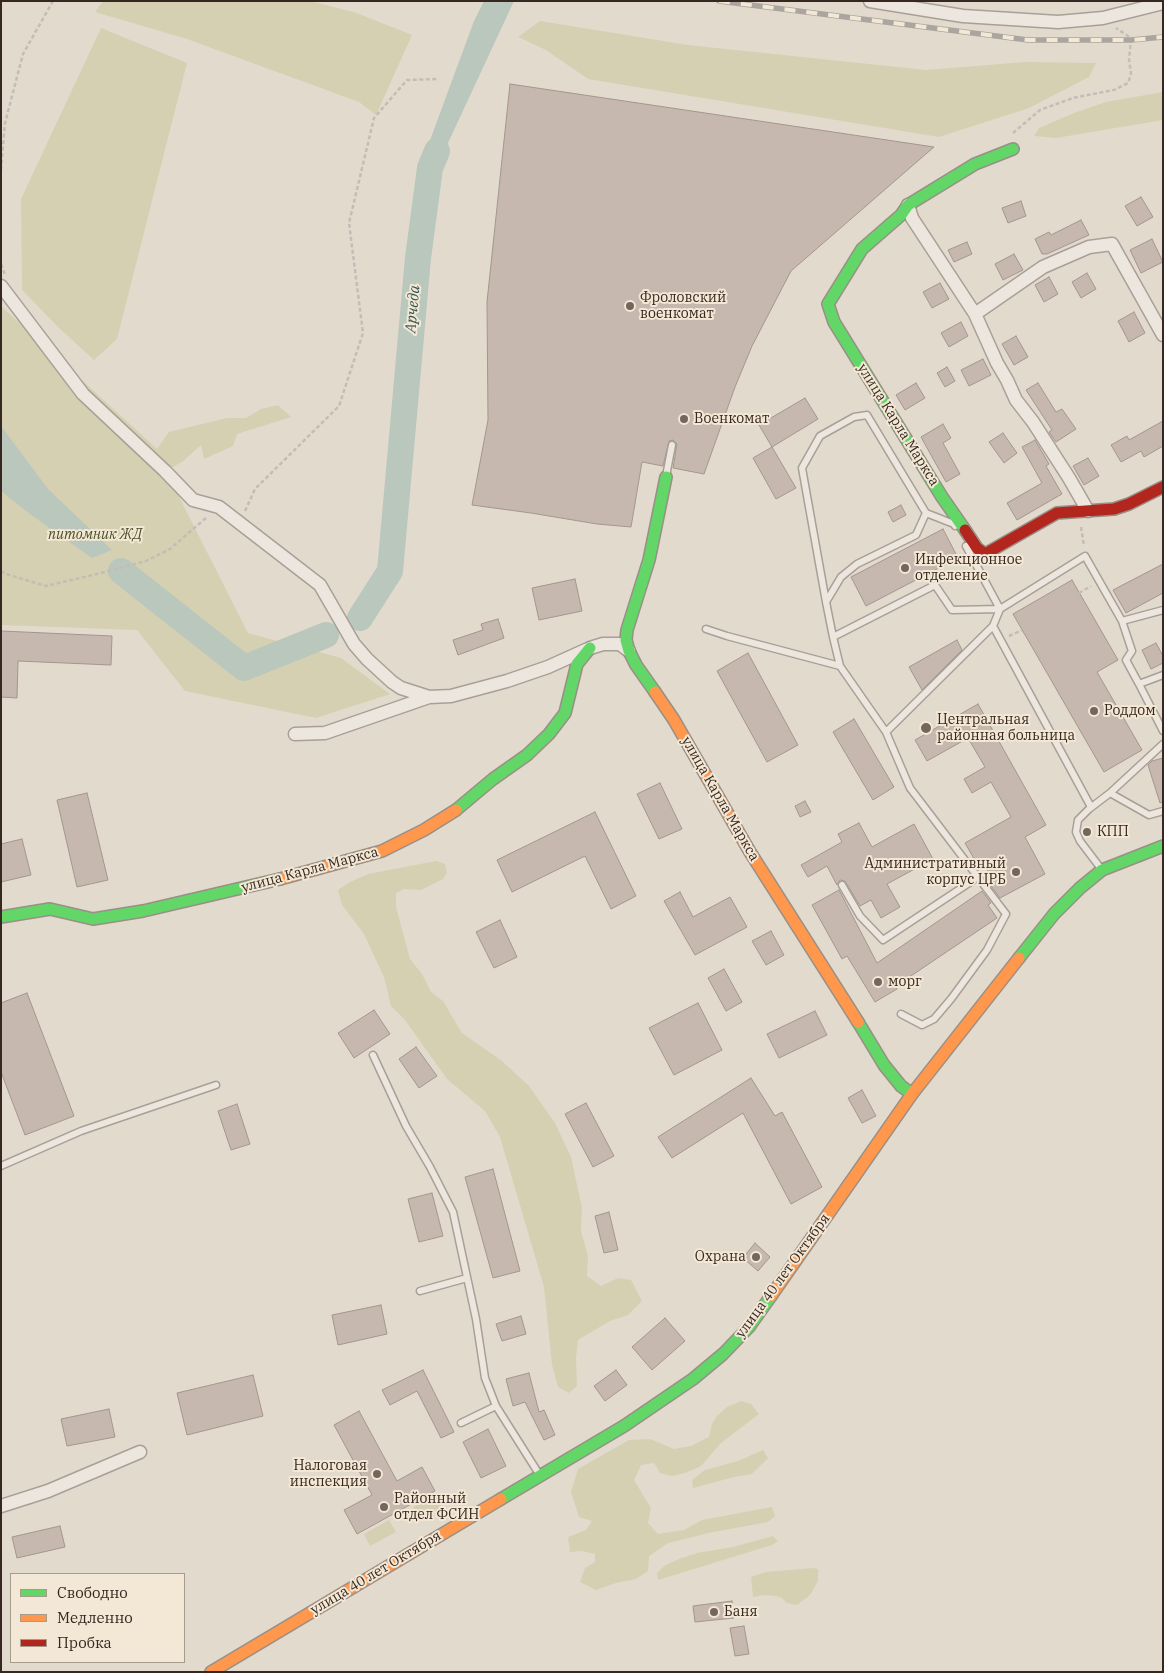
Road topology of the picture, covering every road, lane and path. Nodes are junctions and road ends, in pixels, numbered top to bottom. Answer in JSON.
{"nodes":[{"id":1,"x":53,"y":1,"type":"edge"},
{"id":2,"x":870,"y":1,"type":"edge"},
{"id":3,"x":1163,"y":3,"type":"edge"},
{"id":4,"x":1103,"y":18,"type":"junction"},
{"id":5,"x":437,"y":79,"type":"dead end"},
{"id":6,"x":1013,"y":133,"type":"dead end"},
{"id":7,"x":1013,"y":149,"type":"dead end"},
{"id":8,"x":1,"y":170,"type":"edge"},
{"id":9,"x":908,"y":205,"type":"junction"},
{"id":10,"x":1,"y":286,"type":"edge"},
{"id":11,"x":975,"y":314,"type":"junction"},
{"id":12,"x":1163,"y":335,"type":"edge"},
{"id":13,"x":672,"y":445,"type":"dead end"},
{"id":14,"x":666,"y":477,"type":"joint"},
{"id":15,"x":1163,"y":487,"type":"edge"},
{"id":16,"x":219,"y":507,"type":"junction"},
{"id":17,"x":1084,"y":511,"type":"junction"},
{"id":18,"x":926,"y":514,"type":"junction"},
{"id":19,"x":240,"y":523,"type":"junction"},
{"id":20,"x":1085,"y":556,"type":"junction"},
{"id":21,"x":1,"y":571,"type":"edge"},
{"id":22,"x":826,"y":602,"type":"junction"},
{"id":23,"x":1000,"y":609,"type":"junction"},
{"id":24,"x":1163,"y":610,"type":"edge"},
{"id":25,"x":1122,"y":621,"type":"junction"},
{"id":26,"x":993,"y":626,"type":"junction"},
{"id":27,"x":706,"y":629,"type":"dead end"},
{"id":28,"x":833,"y":637,"type":"junction"},
{"id":29,"x":590,"y":648,"type":"junction"},
{"id":30,"x":629,"y":651,"type":"junction"},
{"id":31,"x":840,"y":666,"type":"junction"},
{"id":32,"x":1163,"y":675,"type":"edge"},
{"id":33,"x":1139,"y":684,"type":"junction"},
{"id":34,"x":429,"y":697,"type":"junction"},
{"id":35,"x":1163,"y":731,"type":"edge"},
{"id":36,"x":886,"y":732,"type":"junction"},
{"id":37,"x":295,"y":734,"type":"dead end"},
{"id":38,"x":1163,"y":744,"type":"edge"},
{"id":39,"x":1110,"y":793,"type":"junction"},
{"id":40,"x":1091,"y":807,"type":"junction"},
{"id":41,"x":1163,"y":811,"type":"edge"},
{"id":42,"x":1163,"y":846,"type":"edge"},
{"id":43,"x":1102,"y":870,"type":"junction"},
{"id":44,"x":978,"y":877,"type":"junction"},
{"id":45,"x":842,"y":885,"type":"dead end"},
{"id":46,"x":1,"y":917,"type":"edge"},
{"id":47,"x":901,"y":1014,"type":"dead end"},
{"id":48,"x":373,"y":1055,"type":"dead end"},
{"id":49,"x":216,"y":1085,"type":"dead end"},
{"id":50,"x":912,"y":1094,"type":"junction"},
{"id":51,"x":1,"y":1166,"type":"edge"},
{"id":52,"x":467,"y":1278,"type":"junction"},
{"id":53,"x":420,"y":1291,"type":"dead end"},
{"id":54,"x":496,"y":1406,"type":"junction"},
{"id":55,"x":461,"y":1423,"type":"dead end"},
{"id":56,"x":140,"y":1452,"type":"dead end"},
{"id":57,"x":540,"y":1476,"type":"junction"},
{"id":58,"x":1,"y":1506,"type":"edge"},
{"id":59,"x":211,"y":1672,"type":"edge"}],
"edges":[{"from":1,"to":8,"type":"path"},
{"from":2,"to":4,"type":"street"},
{"from":3,"to":4,"type":"street"},
{"from":4,"to":6,"type":"path"},
{"from":5,"to":19,"type":"path"},
{"from":7,"to":9,"type":"street","name":"улица Карла Маркса"},
{"from":9,"to":11,"type":"street"},
{"from":9,"to":17,"type":"street","name":"улица Карла Маркса"},
{"from":10,"to":16,"type":"street"},
{"from":11,"to":12,"type":"street"},
{"from":11,"to":17,"type":"street"},
{"from":13,"to":14,"type":"lane"},
{"from":14,"to":30,"type":"street","name":"улица Карла Маркса"},
{"from":15,"to":17,"type":"street","name":"улица Карла Маркса"},
{"from":16,"to":19,"type":"street"},
{"from":16,"to":21,"type":"path"},
{"from":17,"to":20,"type":"path"},
{"from":18,"to":22,"type":"lane"},
{"from":18,"to":22,"type":"lane"},
{"from":18,"to":23,"type":"lane"},
{"from":19,"to":34,"type":"street"},
{"from":20,"to":23,"type":"lane"},
{"from":20,"to":25,"type":"lane"},
{"from":22,"to":28,"type":"lane"},
{"from":23,"to":26,"type":"lane"},
{"from":23,"to":28,"type":"lane"},
{"from":24,"to":25,"type":"lane"},
{"from":25,"to":33,"type":"lane"},
{"from":26,"to":36,"type":"lane"},
{"from":26,"to":40,"type":"lane"},
{"from":27,"to":31,"type":"lane"},
{"from":28,"to":31,"type":"lane"},
{"from":29,"to":30,"type":"street"},
{"from":29,"to":34,"type":"street"},
{"from":29,"to":46,"type":"street","name":"улица Карла Маркса"},
{"from":30,"to":50,"type":"street","name":"улица Карла Маркса"},
{"from":31,"to":36,"type":"lane"},
{"from":32,"to":33,"type":"lane"},
{"from":33,"to":35,"type":"lane"},
{"from":34,"to":37,"type":"street"},
{"from":36,"to":44,"type":"lane"},
{"from":38,"to":39,"type":"lane"},
{"from":39,"to":40,"type":"lane"},
{"from":39,"to":41,"type":"lane"},
{"from":40,"to":43,"type":"lane"},
{"from":42,"to":43,"type":"street","name":"улица 40 лет Октября"},
{"from":43,"to":50,"type":"street","name":"улица 40 лет Октября"},
{"from":44,"to":45,"type":"lane"},
{"from":44,"to":47,"type":"lane"},
{"from":48,"to":52,"type":"lane"},
{"from":49,"to":51,"type":"lane"},
{"from":50,"to":57,"type":"street","name":"улица 40 лет Октября"},
{"from":52,"to":53,"type":"lane"},
{"from":52,"to":54,"type":"lane"},
{"from":54,"to":55,"type":"lane"},
{"from":54,"to":57,"type":"lane"},
{"from":56,"to":58,"type":"street"},
{"from":57,"to":59,"type":"street","name":"улица 40 лет Октября"}]}
